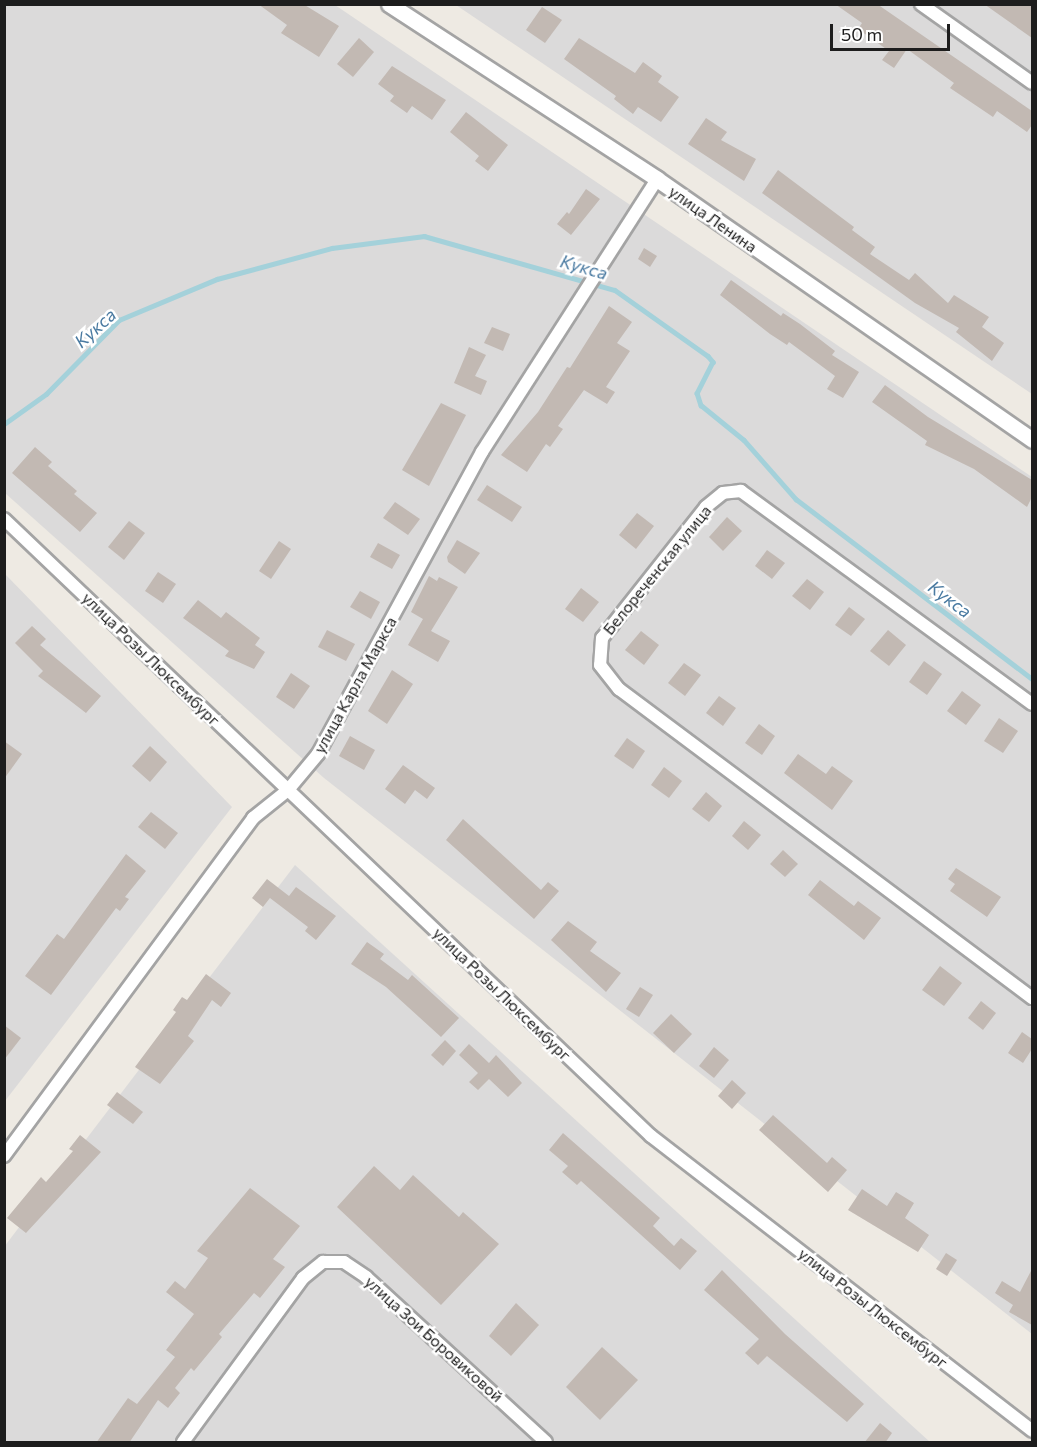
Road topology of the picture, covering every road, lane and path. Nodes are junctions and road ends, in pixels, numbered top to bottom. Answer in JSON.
{"nodes":[{"id":1,"x":389,"y":4,"type":"edge"},
{"id":2,"x":921,"y":4,"type":"edge"},
{"id":3,"x":1032,"y":83,"type":"edge"},
{"id":4,"x":657,"y":179,"type":"junction"},
{"id":5,"x":1032,"y":440,"type":"edge"},
{"id":6,"x":4,"y":519,"type":"edge"},
{"id":7,"x":1032,"y":704,"type":"edge"},
{"id":8,"x":288,"y":790,"type":"junction"},
{"id":9,"x":1032,"y":998,"type":"edge"},
{"id":10,"x":4,"y":1156,"type":"edge"},
{"id":11,"x":1032,"y":1431,"type":"edge"},
{"id":12,"x":183,"y":1443,"type":"edge"},
{"id":13,"x":546,"y":1443,"type":"edge"}],
"edges":[{"from":1,"to":4,"type":"street","name":"улица Ленина"},
{"from":2,"to":3,"type":"street"},
{"from":4,"to":5,"type":"street","name":"улица Ленина"},
{"from":4,"to":8,"type":"street","name":"улица Карла Маркса"},
{"from":6,"to":8,"type":"street","name":"улица Розы Люксембург"},
{"from":7,"to":9,"type":"street","name":"Белореченская улица"},
{"from":8,"to":10,"type":"street","name":"улица Карла Маркса"},
{"from":8,"to":11,"type":"street","name":"улица Розы Люксембург"},
{"from":12,"to":13,"type":"street","name":"улица Зои Боровиковой"}]}
